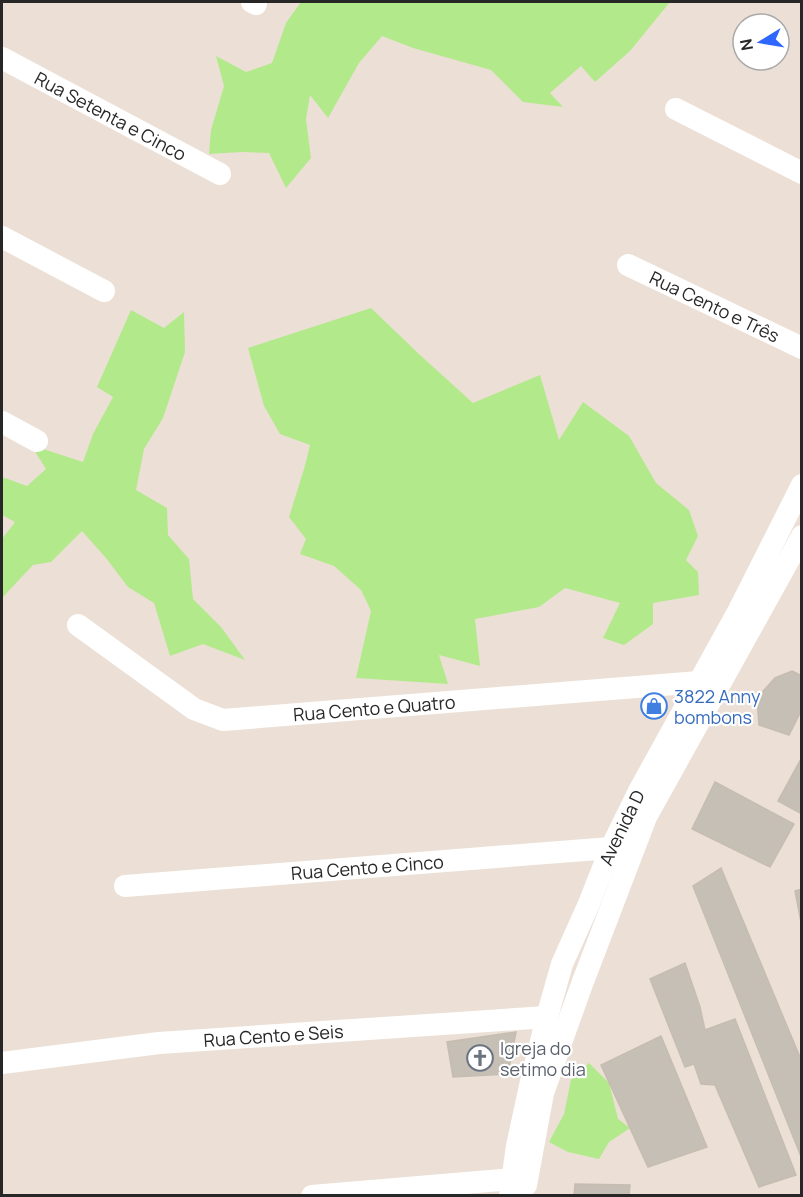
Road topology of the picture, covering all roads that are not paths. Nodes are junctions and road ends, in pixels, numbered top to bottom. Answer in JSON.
{"nodes":[{"id":1,"x":2,"y":58,"type":"edge"},
{"id":2,"x":676,"y":109,"type":"dead end"},
{"id":3,"x":801,"y":172,"type":"edge"},
{"id":4,"x":220,"y":174,"type":"dead end"},
{"id":5,"x":2,"y":237,"type":"edge"},
{"id":6,"x":628,"y":265,"type":"dead end"},
{"id":7,"x":104,"y":291,"type":"dead end"},
{"id":8,"x":801,"y":348,"type":"edge"},
{"id":9,"x":2,"y":422,"type":"edge"},
{"id":10,"x":37,"y":441,"type":"dead end"},
{"id":11,"x":801,"y":485,"type":"edge"},
{"id":12,"x":796,"y":530,"type":"edge"},
{"id":13,"x":78,"y":625,"type":"dead end"},
{"id":14,"x":699,"y":682,"type":"junction"},
{"id":15,"x":611,"y":848,"type":"junction"},
{"id":16,"x":125,"y":886,"type":"dead end"},
{"id":17,"x":547,"y":1017,"type":"junction"},
{"id":18,"x":2,"y":1063,"type":"edge"},
{"id":19,"x":515,"y":1190,"type":"edge"},
{"id":20,"x":312,"y":1196,"type":"edge"}],
"edges":[{"from":1,"to":4,"type":"street","name":"Rua Setenta e Cinco"},
{"from":2,"to":3,"type":"street"},
{"from":5,"to":7,"type":"street"},
{"from":6,"to":8,"type":"street","name":"Rua Cento e Três"},
{"from":9,"to":10,"type":"street"},
{"from":11,"to":12,"type":"street","name":"Avenida D"},
{"from":12,"to":14,"type":"street","name":"Avenida D"},
{"from":12,"to":19,"type":"street","name":"Avenida D"},
{"from":13,"to":14,"type":"street","name":"Rua Cento e Quatro"},
{"from":14,"to":15,"type":"street","name":"Avenida D"},
{"from":15,"to":16,"type":"street","name":"Rua Cento e Cinco"},
{"from":15,"to":17,"type":"street","name":"Avenida D"},
{"from":17,"to":18,"type":"street","name":"Rua Cento e Seis"},
{"from":17,"to":19,"type":"street","name":"Avenida D"},
{"from":19,"to":20,"type":"street"}]}
